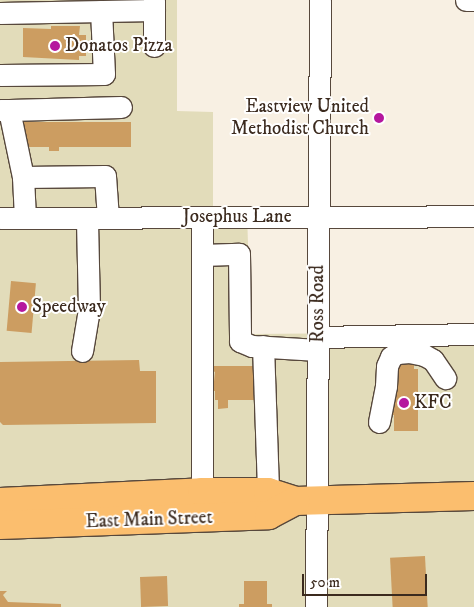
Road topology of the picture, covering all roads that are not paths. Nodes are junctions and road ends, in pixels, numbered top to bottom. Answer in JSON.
{"nodes":[{"id":1,"x":320,"y":0,"type":"edge"},
{"id":2,"x":466,"y":0,"type":"edge"},
{"id":3,"x":474,"y":0,"type":"edge"},
{"id":4,"x":154,"y":5,"type":"edge"},
{"id":5,"x":32,"y":8,"type":"edge"},
{"id":6,"x":101,"y":11,"type":"junction"},
{"id":7,"x":0,"y":13,"type":"edge"},
{"id":8,"x":154,"y":46,"type":"dead end"},
{"id":9,"x":89,"y":74,"type":"junction"},
{"id":10,"x":0,"y":75,"type":"edge"},
{"id":11,"x":121,"y":107,"type":"dead end"},
{"id":12,"x":4,"y":110,"type":"edge"},
{"id":13,"x":23,"y":177,"type":"junction"},
{"id":14,"x":474,"y":216,"type":"edge"},
{"id":15,"x":202,"y":217,"type":"junction"},
{"id":16,"x":319,"y":217,"type":"junction"},
{"id":17,"x":0,"y":218,"type":"edge"},
{"id":18,"x":25,"y":218,"type":"junction"},
{"id":19,"x":87,"y":218,"type":"junction"},
{"id":20,"x":108,"y":218,"type":"junction"},
{"id":21,"x":202,"y":254,"type":"junction"},
{"id":22,"x":474,"y":334,"type":"edge"},
{"id":23,"x":318,"y":344,"type":"junction"},
{"id":24,"x":263,"y":346,"type":"junction"},
{"id":25,"x":82,"y":351,"type":"dead end"},
{"id":26,"x":445,"y":378,"type":"dead end"},
{"id":27,"x":380,"y":422,"type":"dead end"},
{"id":28,"x":202,"y":492,"type":"junction"},
{"id":29,"x":268,"y":492,"type":"junction"},
{"id":30,"x":474,"y":496,"type":"edge"},
{"id":31,"x":306,"y":501,"type":"junction"},
{"id":32,"x":0,"y":502,"type":"edge"},
{"id":33,"x":0,"y":525,"type":"edge"},
{"id":34,"x":316,"y":607,"type":"edge"}],
"edges":[{"from":1,"to":16,"type":"street","name":"Ross Road"},
{"from":2,"to":3,"type":"street"},
{"from":4,"to":6,"type":"street"},
{"from":4,"to":8,"type":"street"},
{"from":5,"to":6,"type":"street"},
{"from":5,"to":7,"type":"street"},
{"from":5,"to":9,"type":"street"},
{"from":6,"to":9,"type":"street"},
{"from":9,"to":10,"type":"street"},
{"from":11,"to":12,"type":"street"},
{"from":12,"to":13,"type":"street"},
{"from":13,"to":18,"type":"street"},
{"from":13,"to":20,"type":"street"},
{"from":14,"to":16,"type":"street","name":"Josephus Lane"},
{"from":15,"to":16,"type":"street","name":"Josephus Lane"},
{"from":15,"to":20,"type":"street","name":"Josephus Lane"},
{"from":15,"to":21,"type":"street"},
{"from":16,"to":23,"type":"street","name":"Ross Road"},
{"from":17,"to":18,"type":"street","name":"Josephus Lane"},
{"from":18,"to":19,"type":"street","name":"Josephus Lane"},
{"from":19,"to":20,"type":"street","name":"Josephus Lane"},
{"from":19,"to":25,"type":"street"},
{"from":21,"to":24,"type":"street"},
{"from":21,"to":28,"type":"street"},
{"from":22,"to":23,"type":"street"},
{"from":23,"to":24,"type":"street"},
{"from":23,"to":31,"type":"street","name":"Ross Road"},
{"from":24,"to":29,"type":"street"},
{"from":26,"to":27,"type":"street"},
{"from":28,"to":29,"type":"main road","name":"East Main Street"},
{"from":28,"to":32,"type":"main road","name":"East Main Street"},
{"from":29,"to":31,"type":"main road","name":"East Main Street"},
{"from":30,"to":31,"type":"main road","name":"East Main Street"},
{"from":31,"to":33,"type":"main road","name":"East Main Street"},
{"from":31,"to":34,"type":"street","name":"Ross Road"}]}
